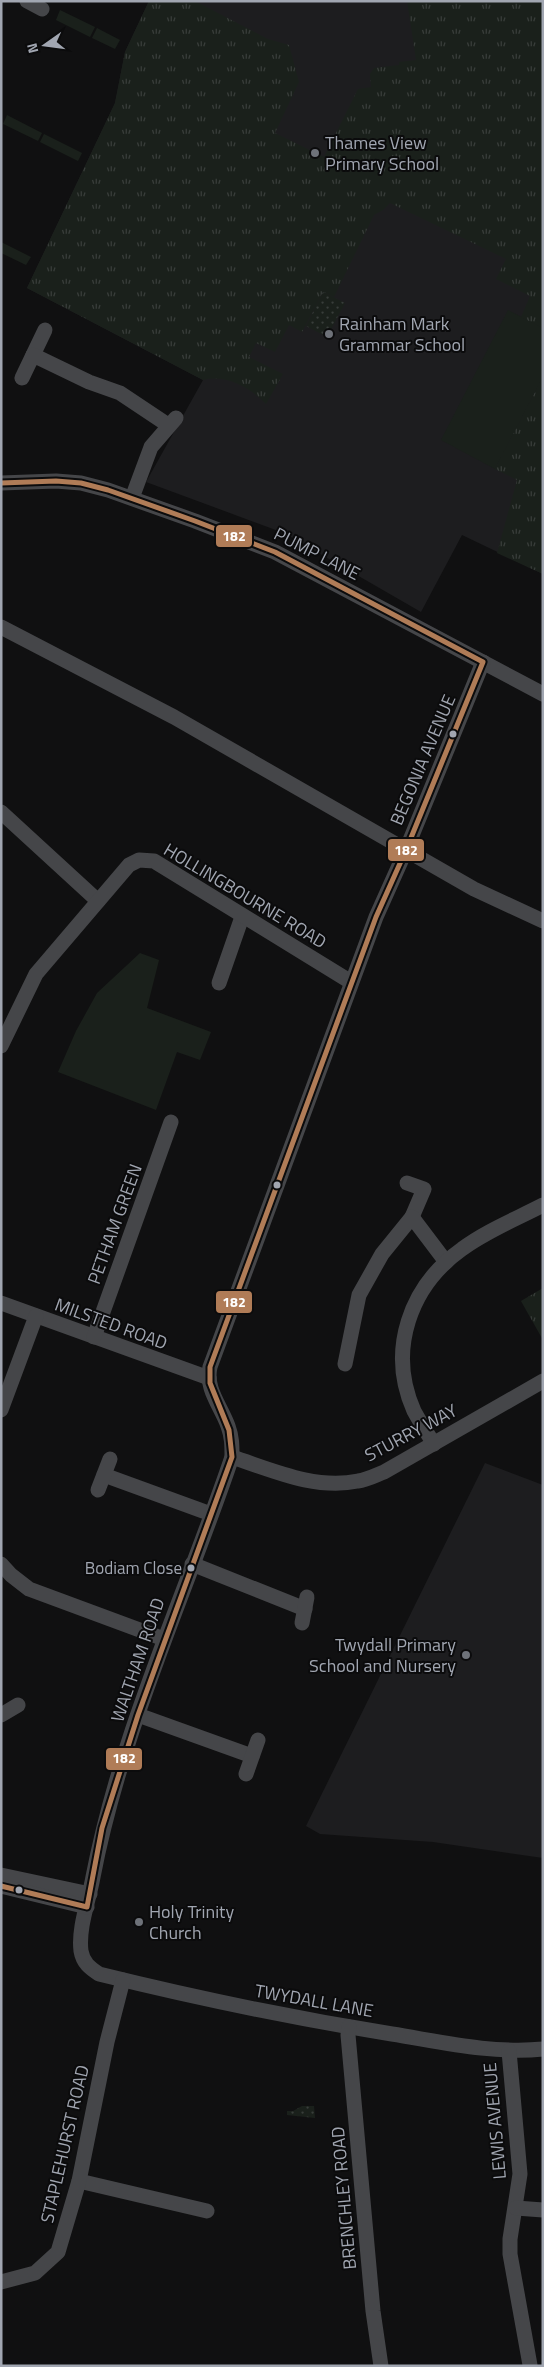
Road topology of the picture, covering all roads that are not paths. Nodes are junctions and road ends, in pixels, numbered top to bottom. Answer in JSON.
{"nodes":[{"id":1,"x":27,"y":1,"type":"edge"},
{"id":2,"x":42,"y":9,"type":"dead end"},
{"id":3,"x":45,"y":330,"type":"dead end"},
{"id":4,"x":33,"y":355,"type":"junction"},
{"id":5,"x":22,"y":378,"type":"dead end"},
{"id":6,"x":1,"y":483,"type":"edge"},
{"id":7,"x":132,"y":498,"type":"junction"},
{"id":8,"x":1,"y":627,"type":"edge"},
{"id":9,"x":483,"y":662,"type":"junction"},
{"id":10,"x":543,"y":694,"type":"edge"},
{"id":11,"x":1,"y":812,"type":"edge"},
{"id":12,"x":406,"y":850,"type":"junction"},
{"id":13,"x":98,"y":901,"type":"junction"},
{"id":14,"x":242,"y":917,"type":"junction"},
{"id":15,"x":543,"y":920,"type":"edge"},
{"id":16,"x":351,"y":982,"type":"junction"},
{"id":17,"x":219,"y":983,"type":"dead end"},
{"id":18,"x":1,"y":1046,"type":"edge"},
{"id":19,"x":171,"y":1122,"type":"dead end"},
{"id":20,"x":407,"y":1183,"type":"dead end"},
{"id":21,"x":543,"y":1205,"type":"edge"},
{"id":22,"x":412,"y":1217,"type":"junction"},
{"id":23,"x":446,"y":1262,"type":"junction"},
{"id":24,"x":1,"y":1303,"type":"edge"},
{"id":25,"x":36,"y":1316,"type":"junction"},
{"id":26,"x":94,"y":1337,"type":"junction"},
{"id":27,"x":345,"y":1364,"type":"dead end"},
{"id":28,"x":209,"y":1378,"type":"junction"},
{"id":29,"x":543,"y":1381,"type":"edge"},
{"id":30,"x":1,"y":1410,"type":"edge"},
{"id":31,"x":434,"y":1444,"type":"junction"},
{"id":32,"x":232,"y":1457,"type":"junction"},
{"id":33,"x":110,"y":1459,"type":"dead end"},
{"id":34,"x":104,"y":1475,"type":"junction"},
{"id":35,"x":98,"y":1490,"type":"dead end"},
{"id":36,"x":210,"y":1514,"type":"junction"},
{"id":37,"x":1,"y":1564,"type":"edge"},
{"id":38,"x":192,"y":1564,"type":"junction"},
{"id":39,"x":304,"y":1610,"type":"dead end"},
{"id":40,"x":164,"y":1639,"type":"junction"},
{"id":41,"x":18,"y":1705,"type":"dead end"},
{"id":42,"x":2,"y":1714,"type":"edge"},
{"id":43,"x":138,"y":1714,"type":"junction"},
{"id":44,"x":258,"y":1740,"type":"dead end"},
{"id":45,"x":252,"y":1756,"type":"junction"},
{"id":46,"x":246,"y":1774,"type":"dead end"},
{"id":47,"x":1,"y":1875,"type":"edge"},
{"id":48,"x":1,"y":1886,"type":"edge"},
{"id":49,"x":88,"y":1900,"type":"junction"},
{"id":50,"x":84,"y":1962,"type":"joint"},
{"id":51,"x":123,"y":1980,"type":"junction"},
{"id":52,"x":350,"y":2027,"type":"junction"},
{"id":53,"x":543,"y":2049,"type":"edge"},
{"id":54,"x":508,"y":2051,"type":"junction"},
{"id":55,"x":80,"y":2181,"type":"junction"},
{"id":56,"x":516,"y":2208,"type":"junction"},
{"id":57,"x":543,"y":2210,"type":"edge"},
{"id":58,"x":207,"y":2211,"type":"dead end"},
{"id":59,"x":1,"y":2282,"type":"edge"},
{"id":60,"x":533,"y":2365,"type":"edge"},
{"id":61,"x":381,"y":2366,"type":"edge"}],
"edges":[{"from":1,"to":2,"type":"street"},
{"from":3,"to":4,"type":"street"},
{"from":4,"to":5,"type":"street"},
{"from":4,"to":7,"type":"street"},
{"from":6,"to":7,"type":"street","name":"PUMP LANE"},
{"from":7,"to":9,"type":"street","name":"PUMP LANE"},
{"from":8,"to":12,"type":"street"},
{"from":9,"to":10,"type":"street","name":"PUMP LANE"},
{"from":9,"to":12,"type":"street","name":"BEGONIA AVENUE"},
{"from":11,"to":13,"type":"street"},
{"from":12,"to":15,"type":"street"},
{"from":12,"to":16,"type":"street","name":"BEGONIA AVENUE"},
{"from":13,"to":14,"type":"street","name":"HOLLINGBOURNE ROAD"},
{"from":13,"to":18,"type":"street","name":"HOLLINGBOURNE ROAD"},
{"from":14,"to":16,"type":"street","name":"HOLLINGBOURNE ROAD"},
{"from":14,"to":17,"type":"street"},
{"from":16,"to":28,"type":"street","name":"BEGONIA AVENUE"},
{"from":19,"to":26,"type":"street","name":"PETHAM GREEN"},
{"from":20,"to":22,"type":"street"},
{"from":21,"to":23,"type":"street"},
{"from":22,"to":23,"type":"street"},
{"from":22,"to":27,"type":"street"},
{"from":23,"to":31,"type":"street"},
{"from":24,"to":25,"type":"street","name":"MILSTED ROAD"},
{"from":25,"to":26,"type":"street","name":"MILSTED ROAD"},
{"from":25,"to":30,"type":"street"},
{"from":26,"to":28,"type":"street","name":"MILSTED ROAD"},
{"from":28,"to":32,"type":"street","name":"WALTHAM ROAD"},
{"from":29,"to":31,"type":"street","name":"STURRY WAY"},
{"from":31,"to":32,"type":"street","name":"STURRY WAY"},
{"from":32,"to":36,"type":"street","name":"WALTHAM ROAD"},
{"from":33,"to":34,"type":"street"},
{"from":34,"to":35,"type":"street"},
{"from":34,"to":36,"type":"street"},
{"from":36,"to":38,"type":"street","name":"WALTHAM ROAD"},
{"from":37,"to":40,"type":"street"},
{"from":38,"to":39,"type":"street"},
{"from":38,"to":40,"type":"street","name":"WALTHAM ROAD"},
{"from":40,"to":43,"type":"street","name":"WALTHAM ROAD"},
{"from":41,"to":42,"type":"street"},
{"from":43,"to":45,"type":"street"},
{"from":43,"to":49,"type":"street","name":"WALTHAM ROAD"},
{"from":44,"to":45,"type":"street"},
{"from":45,"to":46,"type":"street"},
{"from":47,"to":49,"type":"street"},
{"from":48,"to":49,"type":"street"},
{"from":49,"to":50,"type":"street","name":"WALTHAM ROAD"},
{"from":50,"to":51,"type":"street","name":"TWYDALL LANE"},
{"from":51,"to":52,"type":"street","name":"TWYDALL LANE"},
{"from":51,"to":55,"type":"street","name":"STAPLEHURST ROAD"},
{"from":52,"to":54,"type":"street","name":"TWYDALL LANE"},
{"from":52,"to":61,"type":"street","name":"BRENCHLEY ROAD"},
{"from":53,"to":54,"type":"street","name":"TWYDALL LANE"},
{"from":54,"to":56,"type":"street","name":"LEWIS AVENUE"},
{"from":55,"to":58,"type":"street"},
{"from":55,"to":59,"type":"street","name":"STAPLEHURST ROAD"},
{"from":56,"to":57,"type":"street"},
{"from":56,"to":60,"type":"street","name":"LEWIS AVENUE"}]}
